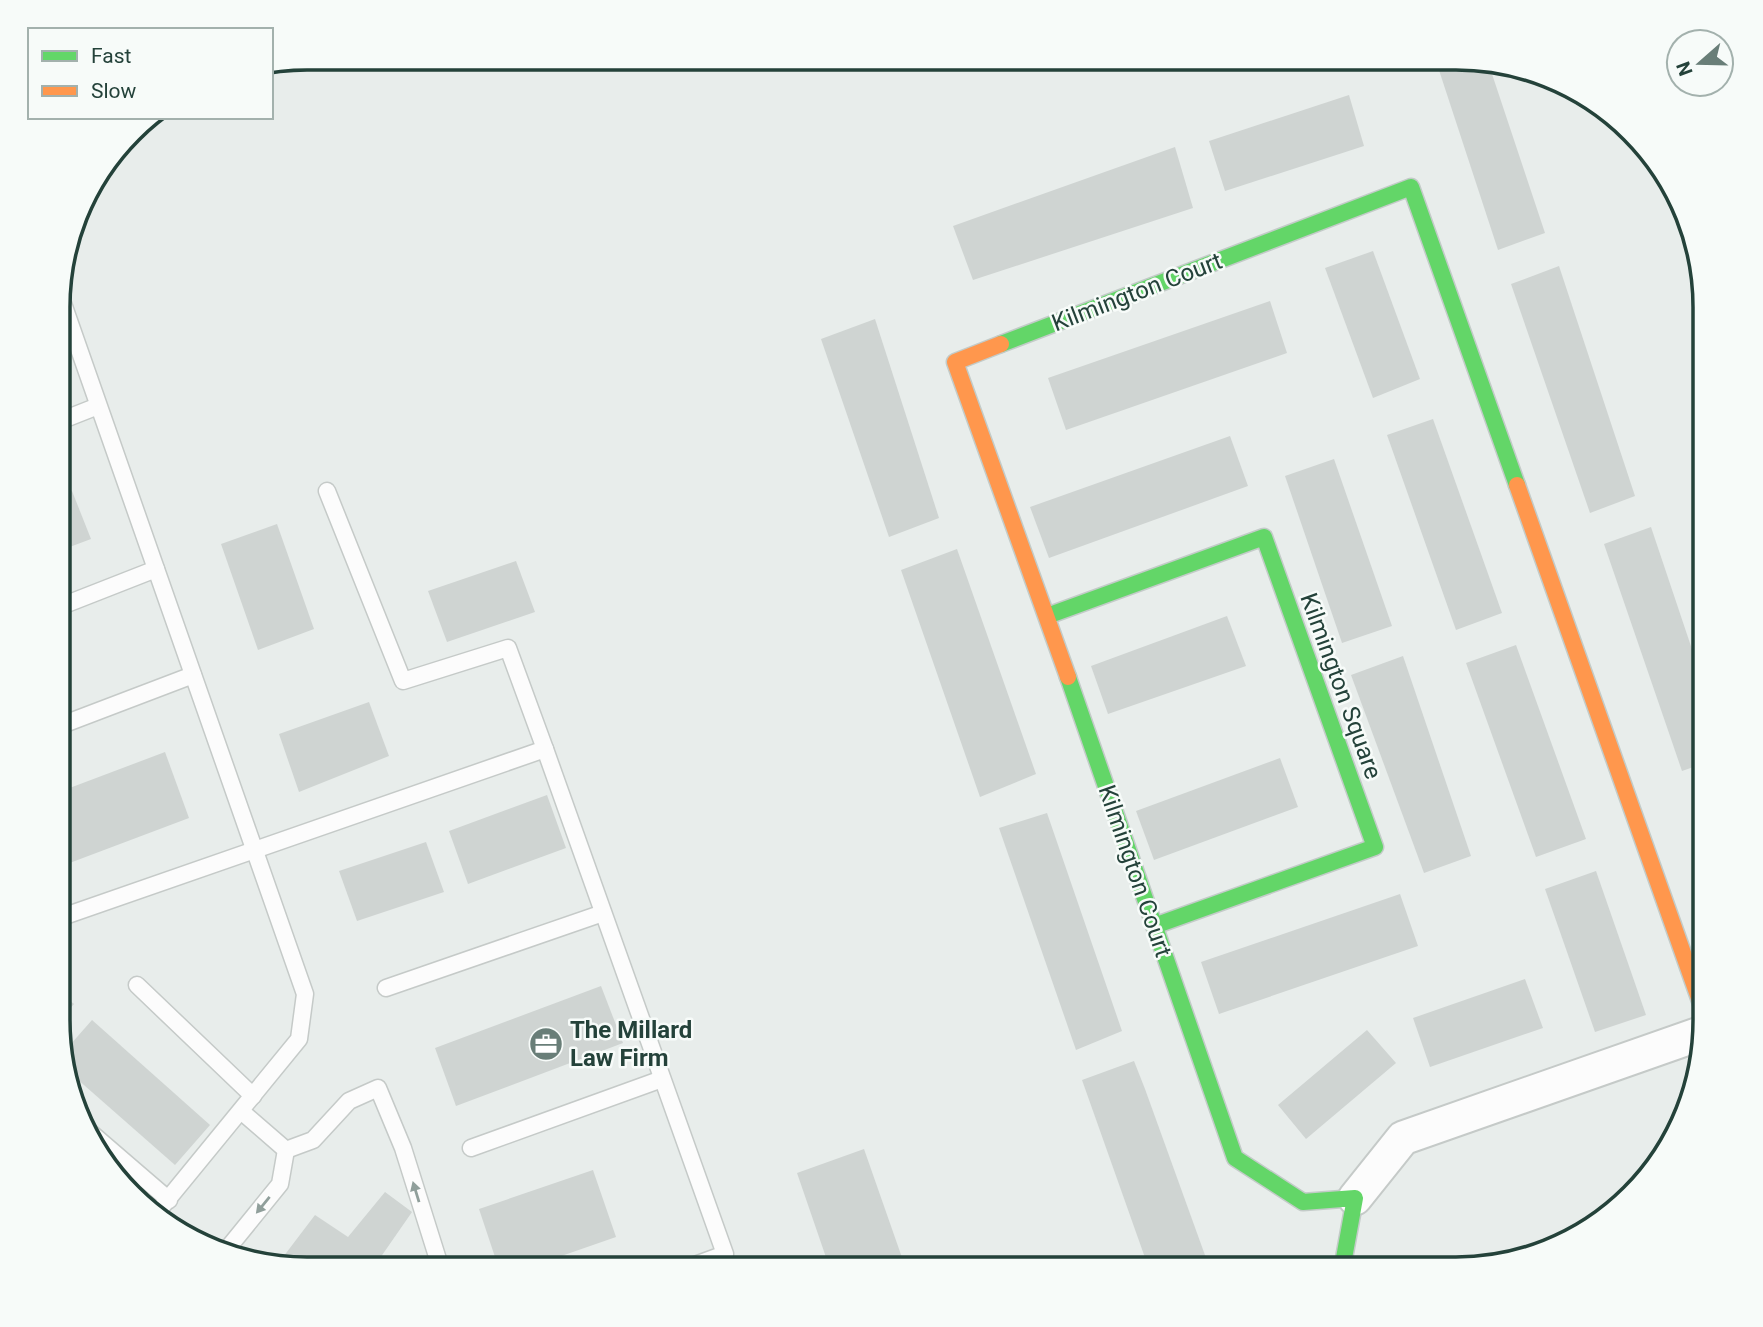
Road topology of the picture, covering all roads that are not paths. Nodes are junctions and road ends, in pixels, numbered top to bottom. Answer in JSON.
{"nodes":[{"id":1,"x":70,"y":324,"type":"edge"},
{"id":2,"x":98,"y":405,"type":"junction"},
{"id":3,"x":70,"y":417,"type":"edge"},
{"id":4,"x":327,"y":491,"type":"dead end"},
{"id":5,"x":156,"y":569,"type":"junction"},
{"id":6,"x":70,"y":603,"type":"edge"},
{"id":7,"x":1047,"y":616,"type":"junction"},
{"id":8,"x":193,"y":675,"type":"junction"},
{"id":9,"x":71,"y":722,"type":"edge"},
{"id":10,"x":545,"y":749,"type":"junction"},
{"id":11,"x":254,"y":850,"type":"junction"},
{"id":12,"x":603,"y":913,"type":"junction"},
{"id":13,"x":71,"y":914,"type":"edge"},
{"id":14,"x":1154,"y":926,"type":"junction"},
{"id":15,"x":1692,"y":979,"type":"edge"},
{"id":16,"x":137,"y":985,"type":"dead end"},
{"id":17,"x":386,"y":988,"type":"dead end"},
{"id":18,"x":1692,"y":1037,"type":"edge"},
{"id":19,"x":662,"y":1079,"type":"junction"},
{"id":20,"x":253,"y":1096,"type":"junction"},
{"id":21,"x":241,"y":1111,"type":"junction"},
{"id":22,"x":108,"y":1147,"type":"edge"},
{"id":23,"x":471,"y":1148,"type":"dead end"},
{"id":24,"x":286,"y":1150,"type":"junction"},
{"id":25,"x":1355,"y":1198,"type":"junction"},
{"id":26,"x":169,"y":1200,"type":"junction"},
{"id":27,"x":162,"y":1207,"type":"edge"},
{"id":28,"x":231,"y":1244,"type":"edge"},
{"id":29,"x":437,"y":1256,"type":"edge"},
{"id":30,"x":719,"y":1256,"type":"edge"},
{"id":31,"x":1344,"y":1257,"type":"edge"}],
"edges":[{"from":1,"to":2,"type":"lane"},
{"from":2,"to":3,"type":"lane"},
{"from":2,"to":5,"type":"lane"},
{"from":4,"to":10,"type":"lane"},
{"from":5,"to":6,"type":"lane"},
{"from":5,"to":8,"type":"lane"},
{"from":7,"to":14,"type":"street","name":"Kilmington Court"},
{"from":7,"to":14,"type":"street","name":"Kilmington Square"},
{"from":7,"to":15,"type":"street","name":"Kilmington Court"},
{"from":8,"to":9,"type":"lane"},
{"from":8,"to":11,"type":"lane"},
{"from":10,"to":11,"type":"lane"},
{"from":10,"to":12,"type":"lane"},
{"from":11,"to":13,"type":"lane"},
{"from":11,"to":20,"type":"lane"},
{"from":12,"to":17,"type":"lane"},
{"from":12,"to":19,"type":"lane"},
{"from":14,"to":25,"type":"street","name":"Kilmington Court"},
{"from":16,"to":20,"type":"lane"},
{"from":18,"to":25,"type":"street"},
{"from":19,"to":23,"type":"lane"},
{"from":19,"to":30,"type":"lane"},
{"from":20,"to":21,"type":"lane"},
{"from":21,"to":24,"type":"lane"},
{"from":21,"to":26,"type":"lane"},
{"from":22,"to":26,"type":"lane"},
{"from":24,"to":28,"type":"lane","one_way":true},
{"from":29,"to":24,"type":"lane","one_way":true},
{"from":25,"to":31,"type":"street"},
{"from":26,"to":27,"type":"lane"}]}
